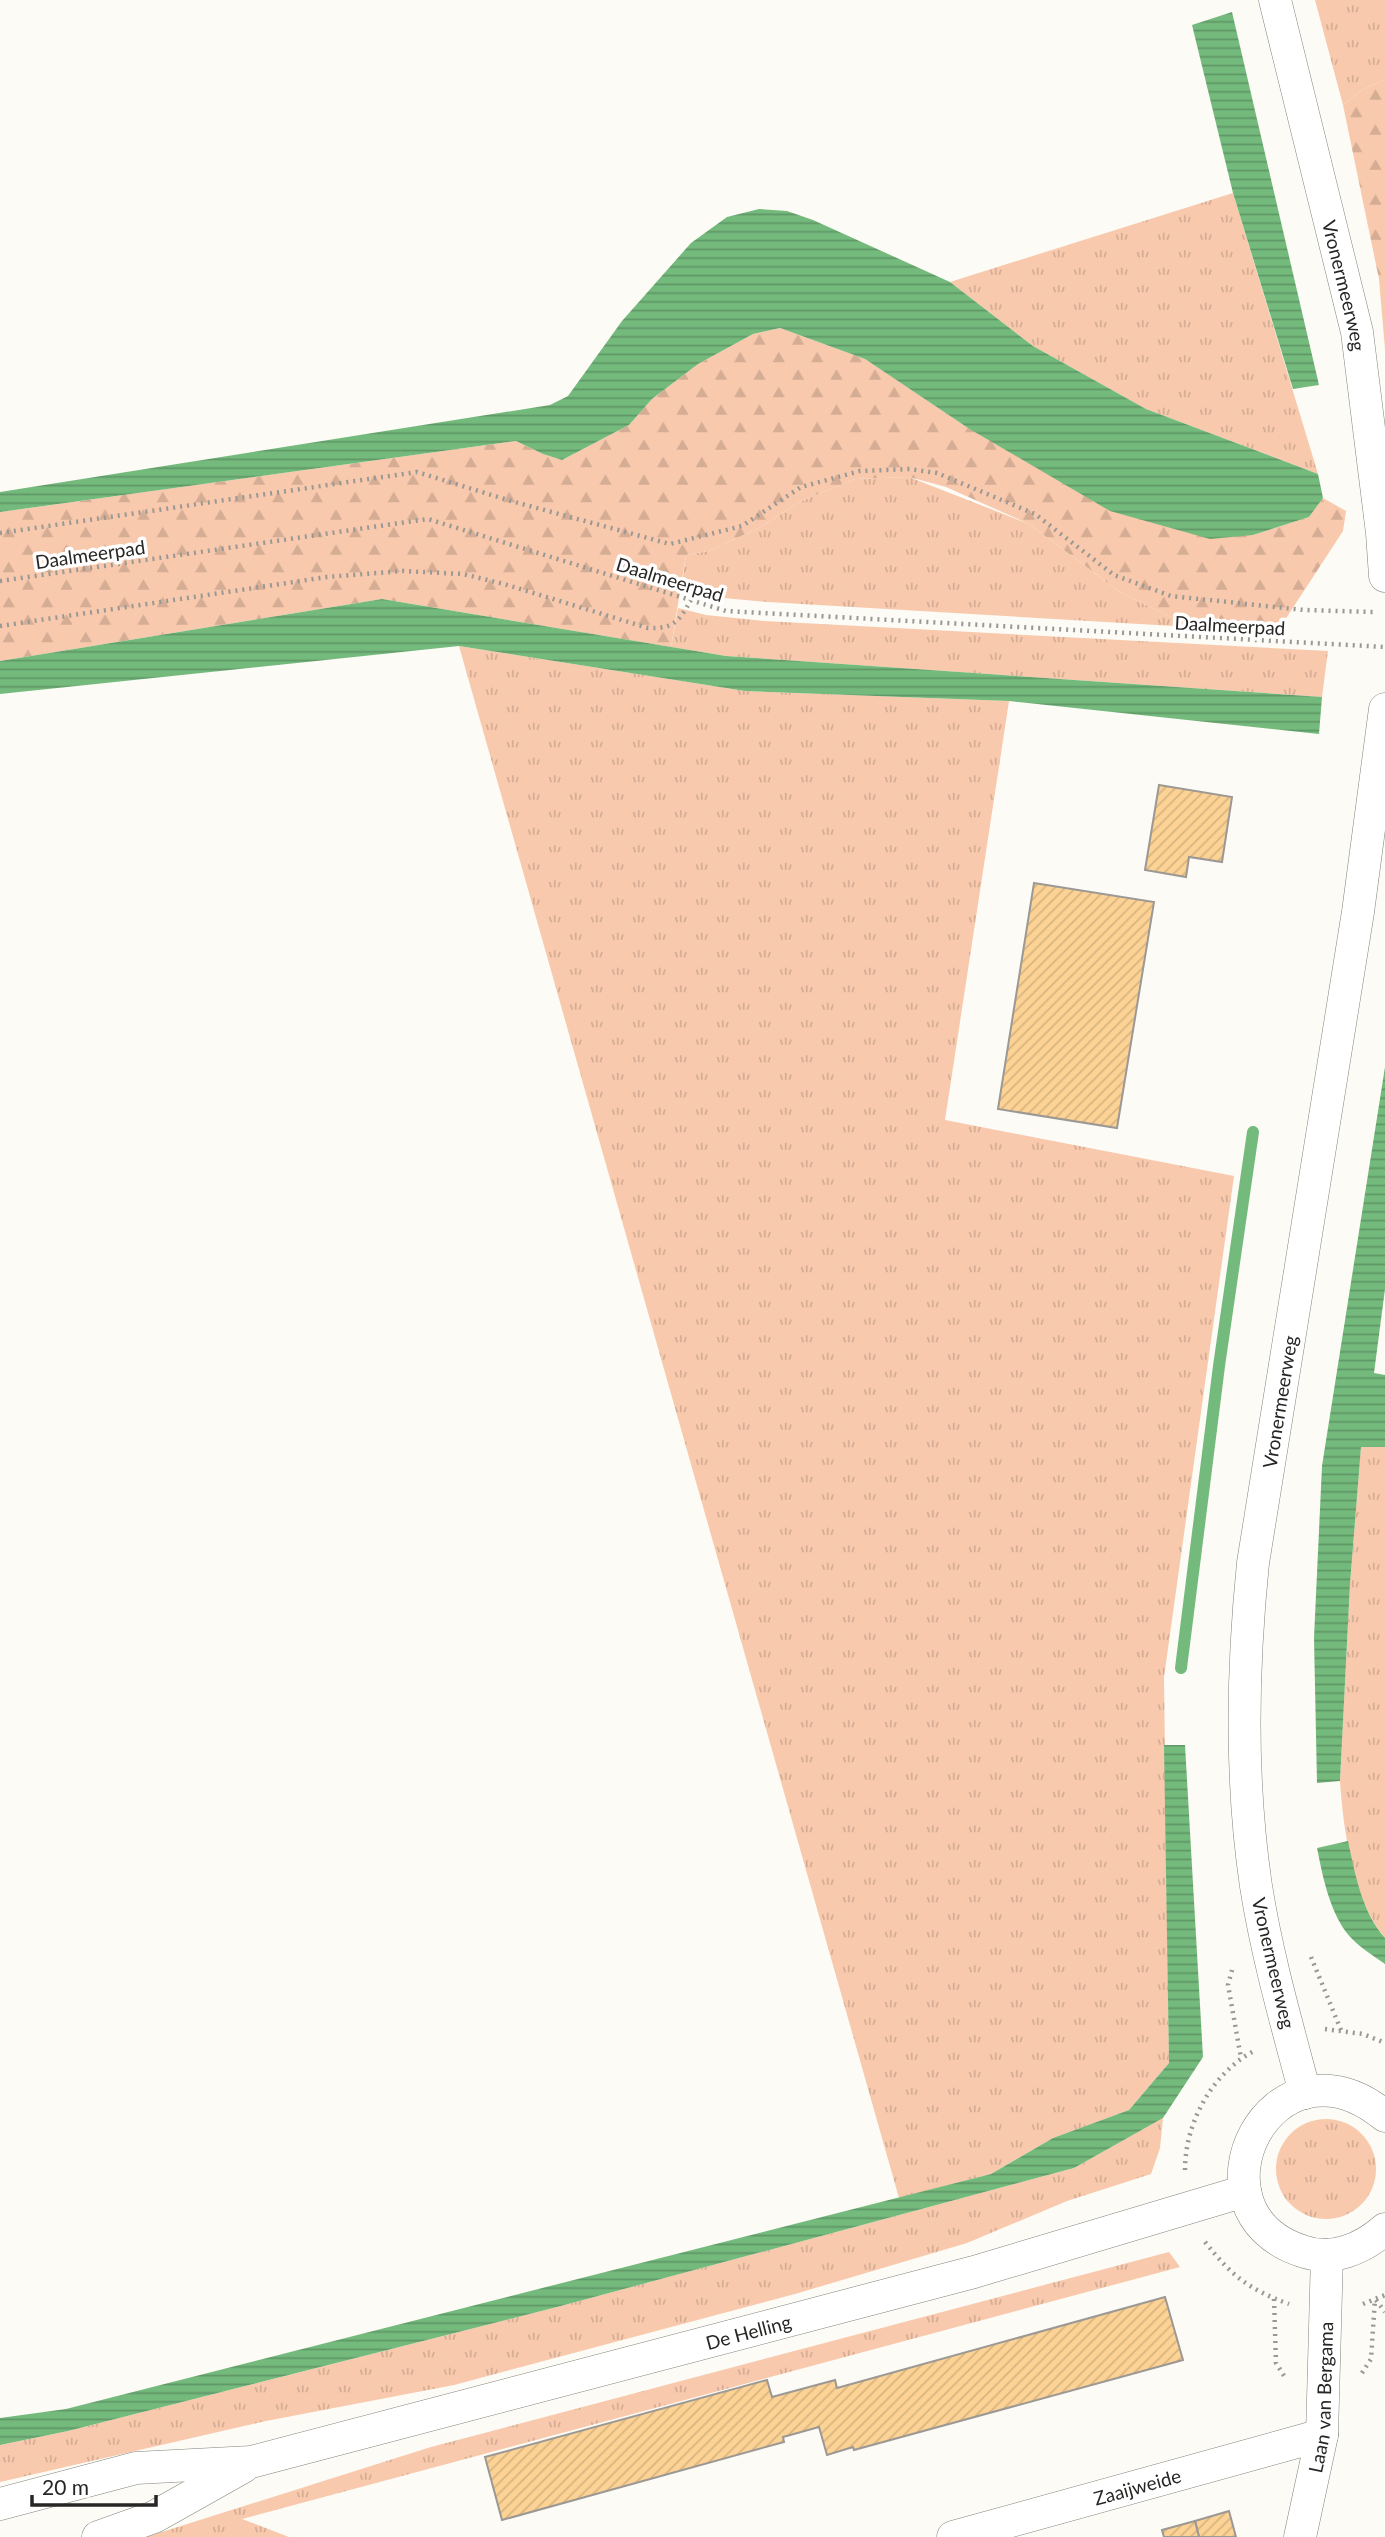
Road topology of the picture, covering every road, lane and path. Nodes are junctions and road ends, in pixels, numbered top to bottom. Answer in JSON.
{"nodes":[{"id":1,"x":1275,"y":0,"type":"edge"},
{"id":2,"x":0,"y":533,"type":"edge"},
{"id":3,"x":1385,"y":576,"type":"edge"},
{"id":4,"x":0,"y":581,"type":"edge"},
{"id":5,"x":691,"y":600,"type":"junction"},
{"id":6,"x":1385,"y":612,"type":"edge"},
{"id":7,"x":0,"y":626,"type":"edge"},
{"id":8,"x":1385,"y":647,"type":"edge"},
{"id":9,"x":1385,"y":709,"type":"edge"},
{"id":10,"x":1305,"y":2093,"type":"junction"},
{"id":11,"x":1385,"y":2116,"type":"edge"},
{"id":12,"x":1245,"y":2191,"type":"junction"},
{"id":13,"x":1385,"y":2229,"type":"edge"},
{"id":14,"x":1327,"y":2255,"type":"junction"},
{"id":15,"x":1375,"y":2300,"type":"dead end"},
{"id":16,"x":1385,"y":2312,"type":"edge"},
{"id":17,"x":1322,"y":2435,"type":"junction"},
{"id":18,"x":251,"y":2462,"type":"junction"},
{"id":19,"x":0,"y":2504,"type":"edge"},
{"id":20,"x":98,"y":2537,"type":"edge"},
{"id":21,"x":953,"y":2537,"type":"edge"},
{"id":22,"x":1300,"y":2537,"type":"edge"}],
"edges":[{"from":1,"to":3,"type":"street","name":"Vronermeerweg"},
{"from":2,"to":6,"type":"path"},
{"from":4,"to":5,"type":"path","name":"Daalmeerpad"},
{"from":5,"to":7,"type":"path"},
{"from":5,"to":8,"type":"path","name":"Daalmeerpad"},
{"from":9,"to":10,"type":"street","name":"Vronermeerweg"},
{"from":10,"to":11,"type":"street"},
{"from":10,"to":12,"type":"street"},
{"from":12,"to":14,"type":"street"},
{"from":12,"to":18,"type":"street","name":"De Helling"},
{"from":13,"to":14,"type":"street"},
{"from":14,"to":17,"type":"street","name":"Laan van Bergama"},
{"from":15,"to":16,"type":"path"},
{"from":17,"to":21,"type":"street","name":"Zaaijweide"},
{"from":17,"to":22,"type":"street","name":"Laan van Bergama"},
{"from":18,"to":19,"type":"street","name":"De Helling"},
{"from":18,"to":20,"type":"street","name":"De Helling"}]}
